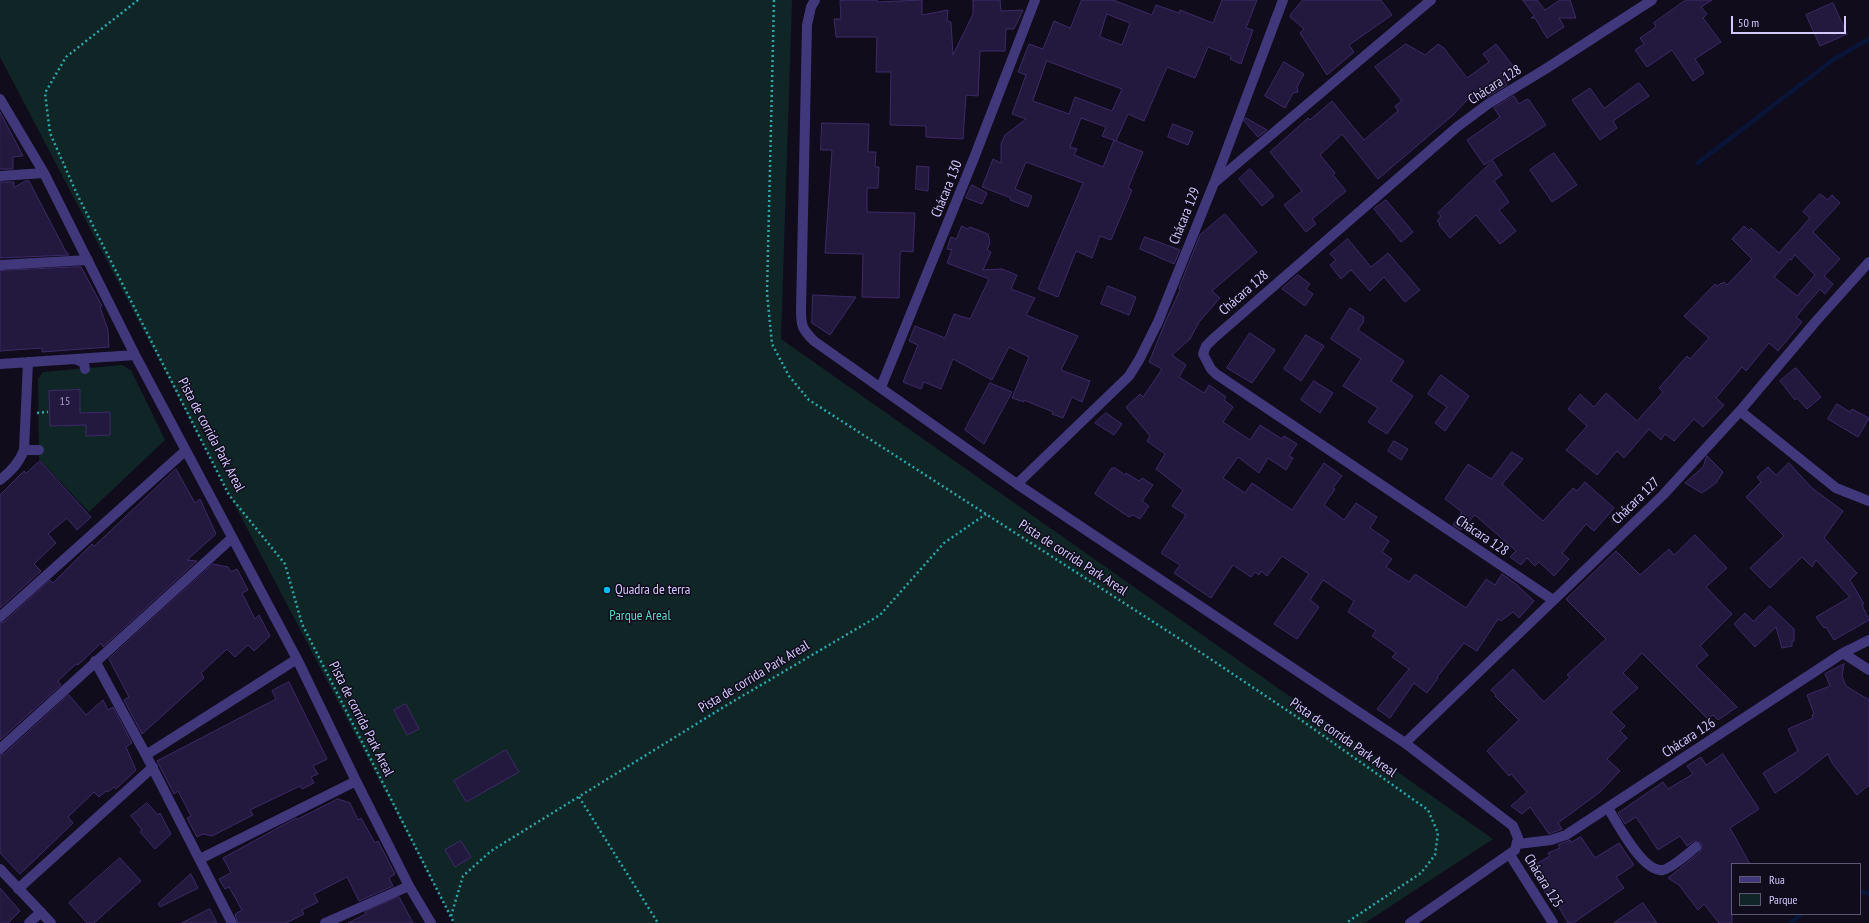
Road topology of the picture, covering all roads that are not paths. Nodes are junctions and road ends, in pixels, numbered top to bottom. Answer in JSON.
{"nodes":[{"id":1,"x":815,"y":0,"type":"edge"},
{"id":2,"x":1036,"y":0,"type":"edge"},
{"id":3,"x":1284,"y":0,"type":"edge"},
{"id":4,"x":1431,"y":0,"type":"edge"},
{"id":5,"x":1652,"y":0,"type":"edge"},
{"id":6,"x":0,"y":99,"type":"edge"},
{"id":7,"x":44,"y":173,"type":"junction"},
{"id":8,"x":0,"y":176,"type":"edge"},
{"id":9,"x":1214,"y":183,"type":"junction"},
{"id":10,"x":88,"y":260,"type":"junction"},
{"id":11,"x":1869,"y":262,"type":"edge"},
{"id":12,"x":0,"y":265,"type":"edge"},
{"id":13,"x":135,"y":355,"type":"junction"},
{"id":14,"x":75,"y":359,"type":"junction"},
{"id":15,"x":28,"y":362,"type":"junction"},
{"id":16,"x":0,"y":364,"type":"edge"},
{"id":17,"x":85,"y":369,"type":"dead end"},
{"id":18,"x":881,"y":387,"type":"junction"},
{"id":19,"x":1740,"y":411,"type":"junction"},
{"id":20,"x":24,"y":450,"type":"junction"},
{"id":21,"x":39,"y":450,"type":"dead end"},
{"id":22,"x":184,"y":451,"type":"junction"},
{"id":23,"x":0,"y":480,"type":"edge"},
{"id":24,"x":1017,"y":484,"type":"junction"},
{"id":25,"x":1869,"y":501,"type":"edge"},
{"id":26,"x":232,"y":538,"type":"junction"},
{"id":27,"x":1553,"y":600,"type":"junction"},
{"id":28,"x":0,"y":617,"type":"edge"},
{"id":29,"x":1869,"y":640,"type":"edge"},
{"id":30,"x":1843,"y":653,"type":"junction"},
{"id":31,"x":297,"y":659,"type":"junction"},
{"id":32,"x":95,"y":661,"type":"junction"},
{"id":33,"x":1869,"y":670,"type":"edge"},
{"id":34,"x":1405,"y":743,"type":"junction"},
{"id":35,"x":0,"y":749,"type":"edge"},
{"id":36,"x":146,"y":755,"type":"junction"},
{"id":37,"x":153,"y":767,"type":"junction"},
{"id":38,"x":356,"y":781,"type":"junction"},
{"id":39,"x":1608,"y":808,"type":"junction"},
{"id":40,"x":1518,"y":844,"type":"junction"},
{"id":41,"x":1696,"y":848,"type":"dead end"},
{"id":42,"x":1510,"y":855,"type":"junction"},
{"id":43,"x":200,"y":859,"type":"junction"},
{"id":44,"x":0,"y":869,"type":"edge"},
{"id":45,"x":409,"y":886,"type":"junction"},
{"id":46,"x":18,"y":889,"type":"junction"},
{"id":47,"x":42,"y":912,"type":"junction"},
{"id":48,"x":29,"y":923,"type":"edge"},
{"id":49,"x":51,"y":923,"type":"edge"},
{"id":50,"x":232,"y":923,"type":"edge"},
{"id":51,"x":325,"y":923,"type":"edge"},
{"id":52,"x":431,"y":923,"type":"edge"},
{"id":53,"x":1410,"y":923,"type":"edge"},
{"id":54,"x":1553,"y":923,"type":"edge"}],
"edges":[{"from":1,"to":18,"type":"street"},
{"from":2,"to":18,"type":"street","name":"Chácara 130"},
{"from":3,"to":9,"type":"street"},
{"from":4,"to":9,"type":"street","name":"Chácara 129"},
{"from":5,"to":27,"type":"street","name":"Chácara 128"},
{"from":6,"to":7,"type":"street"},
{"from":7,"to":8,"type":"street"},
{"from":7,"to":10,"type":"street"},
{"from":9,"to":24,"type":"street","name":"Chácara 129"},
{"from":10,"to":12,"type":"street"},
{"from":10,"to":13,"type":"street"},
{"from":11,"to":19,"type":"street","name":"Chácara 127"},
{"from":13,"to":14,"type":"street"},
{"from":13,"to":22,"type":"street"},
{"from":14,"to":15,"type":"street"},
{"from":14,"to":17,"type":"street"},
{"from":15,"to":16,"type":"street"},
{"from":15,"to":20,"type":"street"},
{"from":18,"to":24,"type":"street"},
{"from":19,"to":25,"type":"street"},
{"from":19,"to":27,"type":"street","name":"Chácara 127"},
{"from":20,"to":21,"type":"street"},
{"from":20,"to":23,"type":"street"},
{"from":22,"to":26,"type":"street"},
{"from":22,"to":28,"type":"street"},
{"from":24,"to":34,"type":"street"},
{"from":26,"to":31,"type":"street"},
{"from":26,"to":32,"type":"street"},
{"from":27,"to":34,"type":"street","name":"Chácara 127"},
{"from":29,"to":30,"type":"street","name":"Chácara 126"},
{"from":30,"to":33,"type":"street"},
{"from":30,"to":39,"type":"street","name":"Chácara 126"},
{"from":31,"to":36,"type":"street"},
{"from":31,"to":38,"type":"street"},
{"from":32,"to":35,"type":"street"},
{"from":32,"to":36,"type":"street"},
{"from":34,"to":40,"type":"street"},
{"from":36,"to":37,"type":"street"},
{"from":37,"to":43,"type":"street"},
{"from":37,"to":46,"type":"street"},
{"from":38,"to":43,"type":"street"},
{"from":38,"to":45,"type":"street"},
{"from":39,"to":40,"type":"street","name":"Chácara 126"},
{"from":39,"to":41,"type":"street"},
{"from":40,"to":42,"type":"street"},
{"from":42,"to":53,"type":"street"},
{"from":42,"to":54,"type":"street","name":"Chácara 125"},
{"from":43,"to":50,"type":"street"},
{"from":44,"to":46,"type":"street"},
{"from":45,"to":51,"type":"street"},
{"from":45,"to":52,"type":"street"},
{"from":46,"to":47,"type":"street"},
{"from":47,"to":48,"type":"street"},
{"from":47,"to":49,"type":"street"}]}
